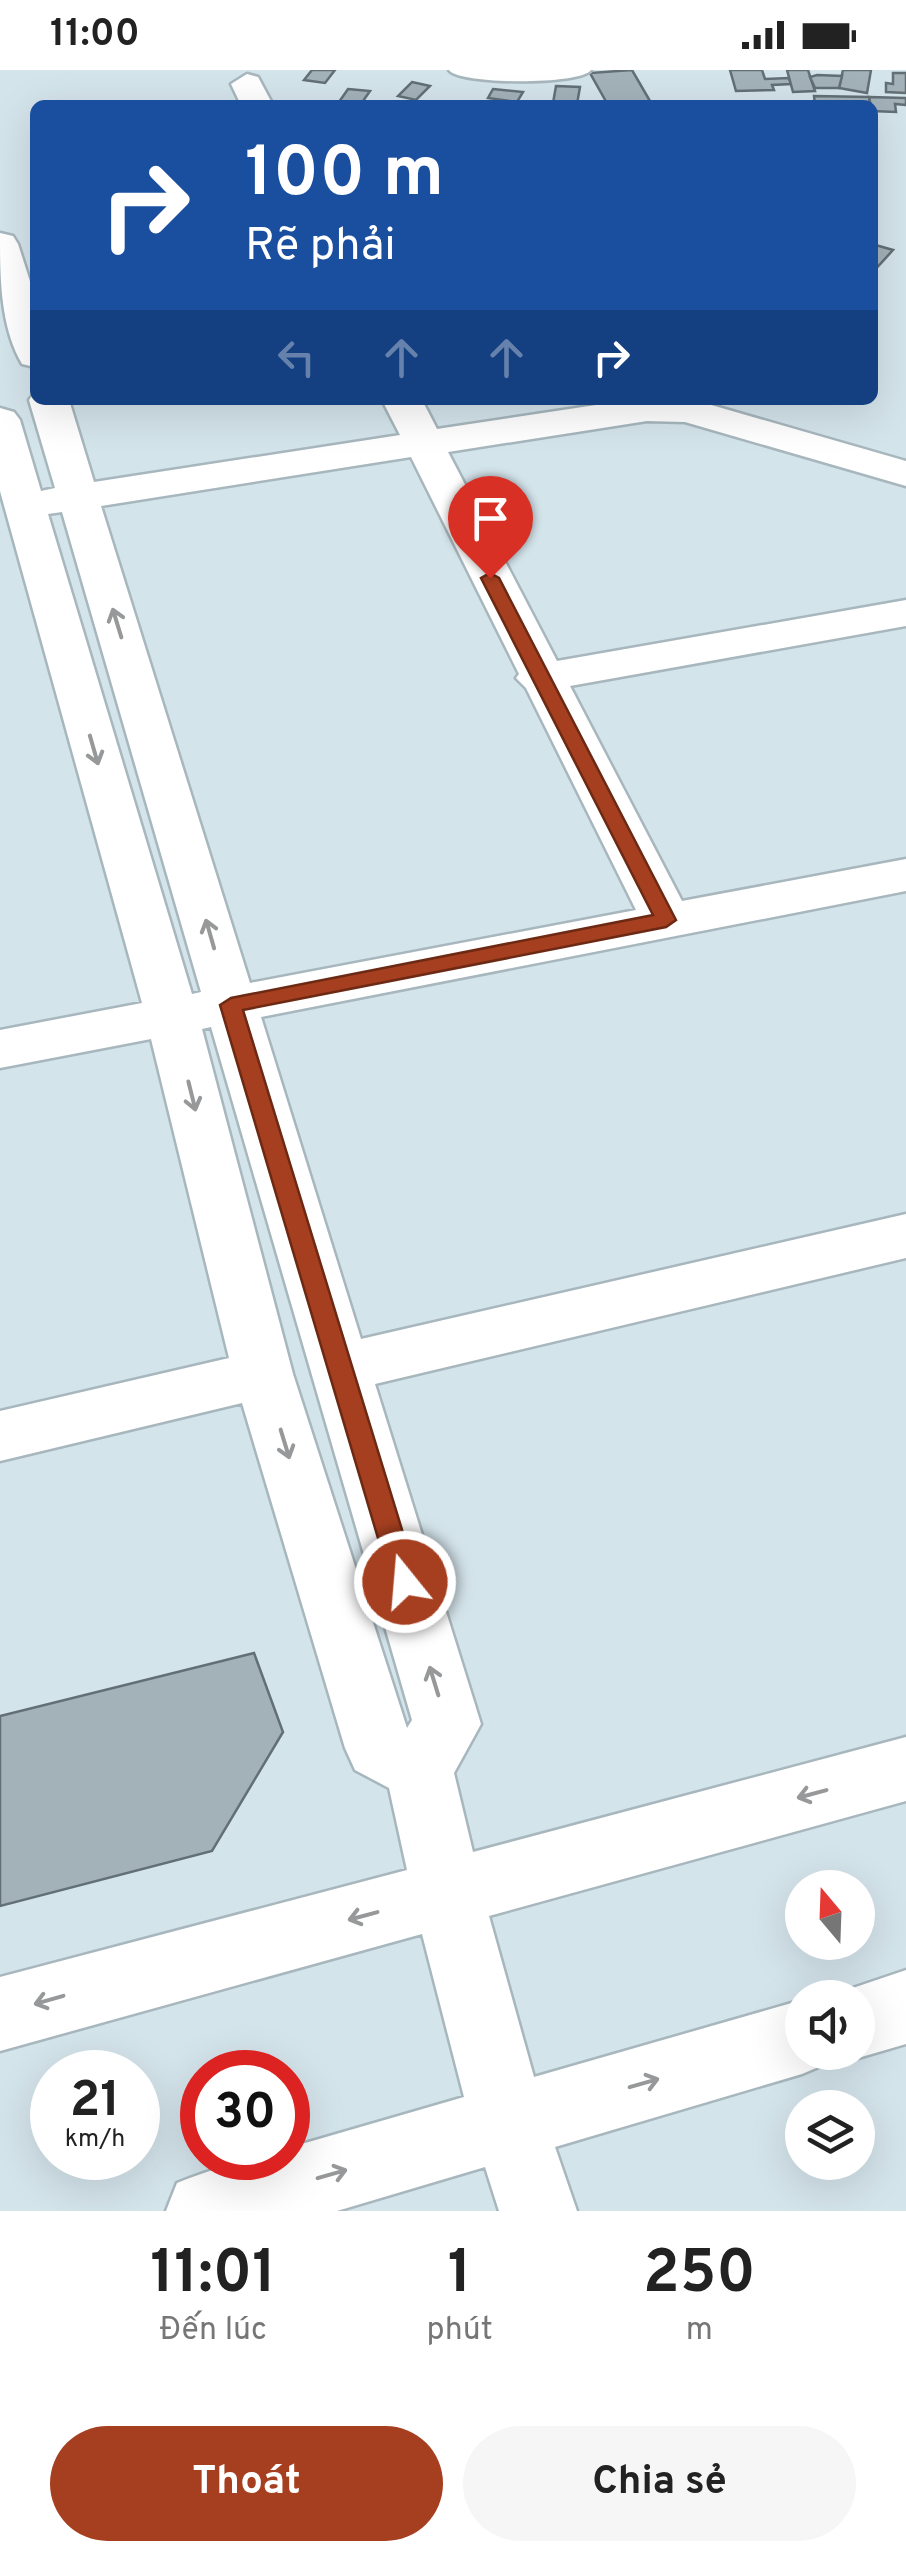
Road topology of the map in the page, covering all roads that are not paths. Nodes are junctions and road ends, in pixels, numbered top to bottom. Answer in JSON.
{"nodes":[{"id":1,"x":465,"y":70,"type":"edge"},
{"id":2,"x":575,"y":70,"type":"edge"},
{"id":3,"x":0,"y":244,"type":"edge"},
{"id":4,"x":30,"y":340,"type":"edge"},
{"id":5,"x":51,"y":405,"type":"edge"},
{"id":6,"x":404,"y":405,"type":"edge"},
{"id":7,"x":0,"y":420,"type":"edge"},
{"id":8,"x":424,"y":446,"type":"junction"},
{"id":9,"x":906,"y":474,"type":"edge"},
{"id":10,"x":79,"y":496,"type":"junction"},
{"id":11,"x":11,"y":507,"type":"edge"},
{"id":12,"x":906,"y":612,"type":"edge"},
{"id":13,"x":540,"y":678,"type":"junction"},
{"id":14,"x":906,"y":875,"type":"edge"},
{"id":15,"x":666,"y":920,"type":"junction"},
{"id":16,"x":231,"y":1005,"type":"junction"},
{"id":17,"x":172,"y":1016,"type":"junction"},
{"id":18,"x":0,"y":1049,"type":"edge"},
{"id":19,"x":906,"y":1236,"type":"edge"},
{"id":20,"x":341,"y":1368,"type":"junction"},
{"id":21,"x":264,"y":1374,"type":"junction"},
{"id":22,"x":0,"y":1436,"type":"edge"},
{"id":23,"x":419,"y":1769,"type":"junction"},
{"id":24,"x":906,"y":1769,"type":"edge"},
{"id":25,"x":447,"y":1895,"type":"junction"},
{"id":26,"x":906,"y":2007,"type":"edge"},
{"id":27,"x":0,"y":2014,"type":"edge"},
{"id":28,"x":875,"y":2016,"type":"edge"},
{"id":29,"x":785,"y":2041,"type":"edge"},
{"id":30,"x":508,"y":2122,"type":"junction"},
{"id":31,"x":205,"y":2211,"type":"edge"},
{"id":32,"x":538,"y":2211,"type":"edge"}],
"edges":[{"from":1,"to":2,"type":"street"},
{"from":3,"to":4,"type":"street"},
{"from":5,"to":10,"type":"street"},
{"from":6,"to":8,"type":"street"},
{"from":7,"to":11,"type":"street"},
{"from":8,"to":9,"type":"street"},
{"from":8,"to":10,"type":"street"},
{"from":8,"to":13,"type":"street"},
{"from":10,"to":11,"type":"street"},
{"from":16,"to":10,"type":"street","one_way":true},
{"from":11,"to":17,"type":"street","one_way":true},
{"from":12,"to":13,"type":"street"},
{"from":13,"to":15,"type":"street"},
{"from":14,"to":15,"type":"street"},
{"from":15,"to":16,"type":"street"},
{"from":16,"to":17,"type":"street"},
{"from":16,"to":20,"type":"street"},
{"from":17,"to":18,"type":"street"},
{"from":17,"to":21,"type":"street","one_way":true},
{"from":19,"to":20,"type":"street"},
{"from":23,"to":20,"type":"street","one_way":true},
{"from":21,"to":22,"type":"street"},
{"from":21,"to":23,"type":"street","one_way":true},
{"from":23,"to":25,"type":"street"},
{"from":24,"to":25,"type":"street","one_way":true},
{"from":25,"to":27,"type":"street","one_way":true},
{"from":25,"to":30,"type":"street"},
{"from":26,"to":28,"type":"street"},
{"from":30,"to":29,"type":"street","one_way":true},
{"from":31,"to":30,"type":"street","one_way":true},
{"from":30,"to":32,"type":"street"}]}
